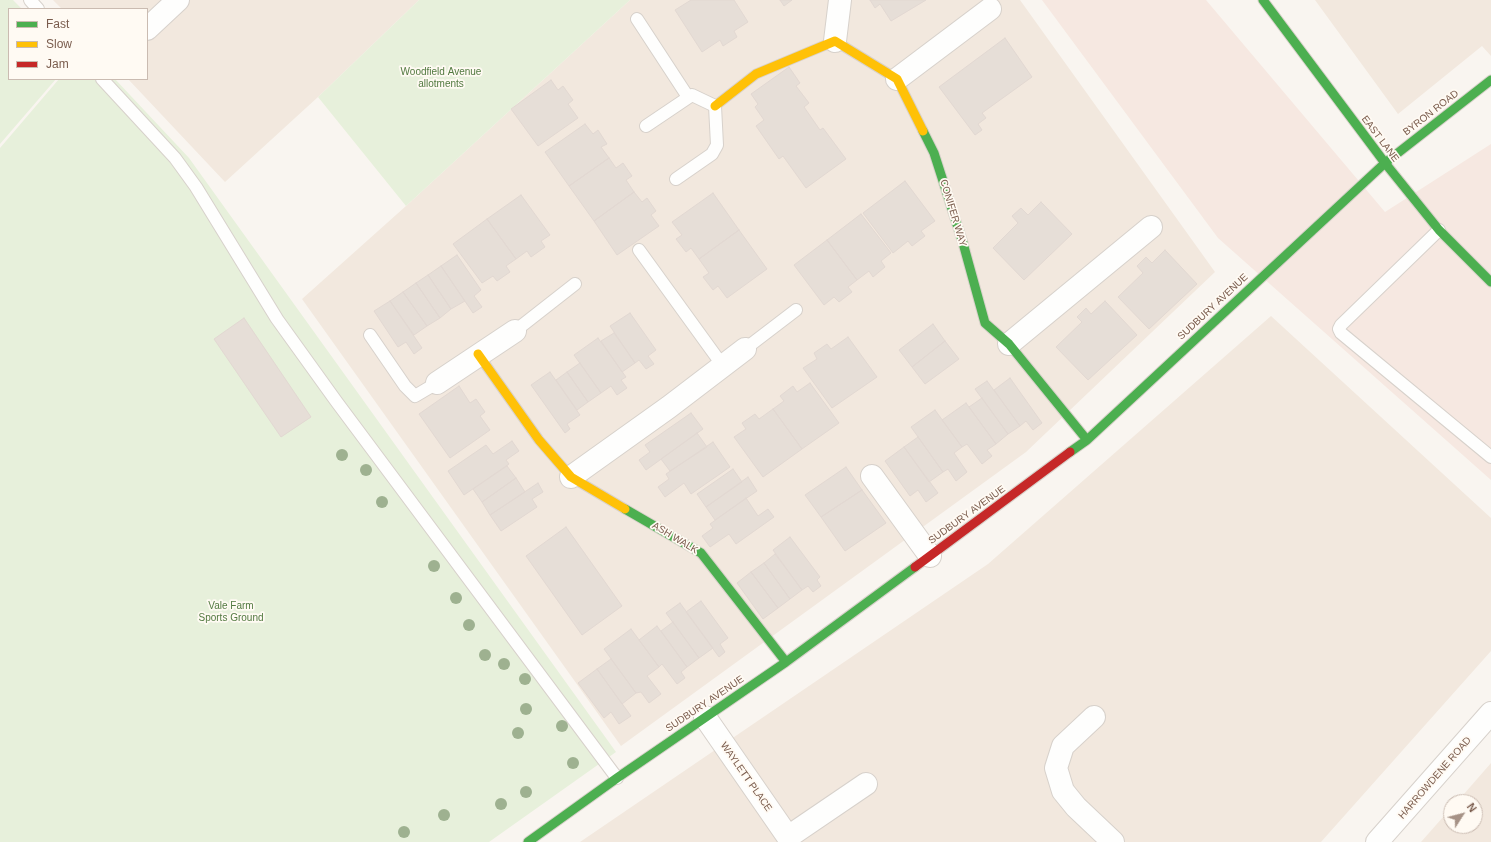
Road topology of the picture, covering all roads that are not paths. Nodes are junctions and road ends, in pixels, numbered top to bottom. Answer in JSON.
{"nodes":[{"id":1,"x":30,"y":0,"type":"edge"},
{"id":2,"x":178,"y":0,"type":"edge"},
{"id":3,"x":840,"y":0,"type":"edge"},
{"id":4,"x":1264,"y":0,"type":"edge"},
{"id":5,"x":37,"y":8,"type":"edge"},
{"id":6,"x":990,"y":9,"type":"dead end"},
{"id":7,"x":637,"y":18,"type":"dead end"},
{"id":8,"x":148,"y":28,"type":"edge"},
{"id":9,"x":834,"y":41,"type":"junction"},
{"id":10,"x":897,"y":79,"type":"junction"},
{"id":11,"x":103,"y":80,"type":"edge"},
{"id":12,"x":1491,"y":80,"type":"edge"},
{"id":13,"x":688,"y":97,"type":"junction"},
{"id":14,"x":715,"y":106,"type":"junction"},
{"id":15,"x":646,"y":126,"type":"dead end"},
{"id":16,"x":1384,"y":163,"type":"junction"},
{"id":17,"x":676,"y":179,"type":"dead end"},
{"id":18,"x":1151,"y":227,"type":"dead end"},
{"id":19,"x":1439,"y":230,"type":"junction"},
{"id":20,"x":639,"y":250,"type":"dead end"},
{"id":21,"x":1491,"y":282,"type":"edge"},
{"id":22,"x":575,"y":284,"type":"dead end"},
{"id":23,"x":796,"y":310,"type":"dead end"},
{"id":24,"x":515,"y":331,"type":"joint"},
{"id":25,"x":370,"y":335,"type":"dead end"},
{"id":26,"x":1009,"y":344,"type":"junction"},
{"id":27,"x":745,"y":349,"type":"joint"},
{"id":28,"x":478,"y":354,"type":"junction"},
{"id":29,"x":722,"y":366,"type":"junction"},
{"id":30,"x":437,"y":383,"type":"joint"},
{"id":31,"x":1087,"y":440,"type":"junction"},
{"id":32,"x":1491,"y":457,"type":"edge"},
{"id":33,"x":872,"y":476,"type":"dead end"},
{"id":34,"x":571,"y":477,"type":"junction"},
{"id":35,"x":930,"y":556,"type":"junction"},
{"id":36,"x":786,"y":662,"type":"junction"},
{"id":37,"x":1491,"y":713,"type":"edge"},
{"id":38,"x":705,"y":717,"type":"junction"},
{"id":39,"x":1094,"y":717,"type":"dead end"},
{"id":40,"x":618,"y":778,"type":"junction"},
{"id":41,"x":866,"y":784,"type":"dead end"},
{"id":42,"x":784,"y":839,"type":"edge"},
{"id":43,"x":528,"y":842,"type":"edge"},
{"id":44,"x":1114,"y":842,"type":"edge"},
{"id":45,"x":1377,"y":842,"type":"edge"}],
"edges":[{"from":1,"to":5,"type":"lane"},
{"from":2,"to":8,"type":"street"},
{"from":3,"to":9,"type":"street"},
{"from":4,"to":16,"type":"street","name":"EAST LANE"},
{"from":6,"to":10,"type":"street"},
{"from":7,"to":13,"type":"lane"},
{"from":9,"to":10,"type":"street"},
{"from":9,"to":14,"type":"street"},
{"from":10,"to":26,"type":"street","name":"CONIFER WAY"},
{"from":11,"to":40,"type":"lane"},
{"from":12,"to":16,"type":"street","name":"BYRON ROAD"},
{"from":13,"to":14,"type":"lane"},
{"from":13,"to":15,"type":"lane"},
{"from":14,"to":17,"type":"lane"},
{"from":16,"to":19,"type":"street","name":"EAST LANE"},
{"from":16,"to":31,"type":"street","name":"SUDBURY AVENUE"},
{"from":18,"to":26,"type":"street"},
{"from":19,"to":21,"type":"street","name":"EAST LANE"},
{"from":19,"to":32,"type":"lane"},
{"from":20,"to":29,"type":"lane"},
{"from":22,"to":24,"type":"lane"},
{"from":23,"to":27,"type":"lane"},
{"from":24,"to":28,"type":"street"},
{"from":25,"to":30,"type":"lane"},
{"from":26,"to":31,"type":"street","name":"CONIFER WAY"},
{"from":27,"to":29,"type":"street"},
{"from":28,"to":30,"type":"street"},
{"from":28,"to":34,"type":"street","name":"ASH WALK"},
{"from":29,"to":34,"type":"street"},
{"from":31,"to":35,"type":"street","name":"SUDBURY AVENUE"},
{"from":33,"to":35,"type":"street"},
{"from":34,"to":36,"type":"street","name":"ASH WALK"},
{"from":35,"to":36,"type":"street","name":"SUDBURY AVENUE"},
{"from":36,"to":38,"type":"street","name":"SUDBURY AVENUE"},
{"from":37,"to":45,"type":"street","name":"HARROWDENE ROAD"},
{"from":38,"to":40,"type":"street","name":"SUDBURY AVENUE"},
{"from":38,"to":42,"type":"street","name":"WAYLETT PLACE"},
{"from":39,"to":44,"type":"street"},
{"from":40,"to":43,"type":"street","name":"SUDBURY AVENUE"},
{"from":41,"to":42,"type":"street","name":"WAYLETT PLACE"}]}
